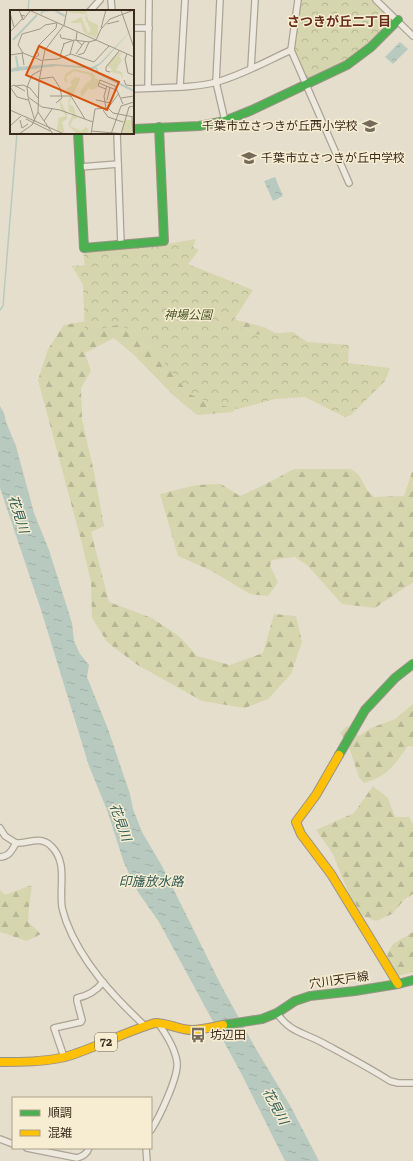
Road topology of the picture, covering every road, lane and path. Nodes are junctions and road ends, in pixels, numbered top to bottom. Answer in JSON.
{"nodes":[{"id":1,"x":100,"y":0,"type":"edge"},
{"id":2,"x":111,"y":0,"type":"edge"},
{"id":3,"x":149,"y":0,"type":"edge"},
{"id":4,"x":185,"y":0,"type":"edge"},
{"id":5,"x":220,"y":0,"type":"edge"},
{"id":6,"x":255,"y":0,"type":"edge"},
{"id":7,"x":298,"y":0,"type":"edge"},
{"id":8,"x":376,"y":0,"type":"edge"},
{"id":9,"x":91,"y":10,"type":"edge"},
{"id":10,"x":112,"y":10,"type":"edge"},
{"id":11,"x":398,"y":20,"type":"junction"},
{"id":12,"x":134,"y":28,"type":"edge"},
{"id":13,"x":149,"y":28,"type":"junction"},
{"id":14,"x":413,"y":36,"type":"edge"},
{"id":15,"x":291,"y":50,"type":"junction"},
{"id":16,"x":251,"y":68,"type":"junction"},
{"id":17,"x":216,"y":82,"type":"junction"},
{"id":18,"x":306,"y":84,"type":"junction"},
{"id":19,"x":180,"y":86,"type":"junction"},
{"id":20,"x":148,"y":88,"type":"junction"},
{"id":21,"x":134,"y":89,"type":"edge"},
{"id":22,"x":225,"y":121,"type":"junction"},
{"id":23,"x":159,"y":128,"type":"junction"},
{"id":24,"x":134,"y":129,"type":"edge"},
{"id":25,"x":78,"y":134,"type":"edge"},
{"id":26,"x":117,"y":134,"type":"edge"},
{"id":27,"x":118,"y":164,"type":"junction"},
{"id":28,"x":80,"y":167,"type":"junction"},
{"id":29,"x":349,"y":183,"type":"dead end"},
{"id":30,"x":121,"y":245,"type":"junction"},
{"id":31,"x":413,"y":664,"type":"edge"},
{"id":32,"x":0,"y":828,"type":"edge"},
{"id":33,"x":16,"y":843,"type":"junction"},
{"id":34,"x":0,"y":857,"type":"edge"},
{"id":35,"x":413,"y":980,"type":"edge"},
{"id":36,"x":103,"y":982,"type":"junction"},
{"id":37,"x":398,"y":984,"type":"junction"},
{"id":38,"x":277,"y":1013,"type":"junction"},
{"id":39,"x":158,"y":1023,"type":"junction"},
{"id":40,"x":145,"y":1026,"type":"junction"},
{"id":41,"x":64,"y":1057,"type":"junction"},
{"id":42,"x":0,"y":1062,"type":"edge"},
{"id":43,"x":413,"y":1083,"type":"edge"},
{"id":44,"x":152,"y":1128,"type":"edge"},
{"id":45,"x":0,"y":1139,"type":"edge"},
{"id":46,"x":12,"y":1144,"type":"edge"},
{"id":47,"x":32,"y":1149,"type":"edge"},
{"id":48,"x":89,"y":1149,"type":"edge"},
{"id":49,"x":146,"y":1149,"type":"edge"},
{"id":50,"x":147,"y":1161,"type":"edge"}],
"edges":[{"from":1,"to":9,"type":"street"},
{"from":2,"to":10,"type":"street"},
{"from":3,"to":13,"type":"street"},
{"from":4,"to":19,"type":"street"},
{"from":5,"to":17,"type":"street"},
{"from":6,"to":16,"type":"street"},
{"from":7,"to":15,"type":"street"},
{"from":8,"to":11,"type":"street"},
{"from":11,"to":14,"type":"street"},
{"from":11,"to":18,"type":"street"},
{"from":12,"to":13,"type":"street"},
{"from":13,"to":20,"type":"street"},
{"from":15,"to":16,"type":"street"},
{"from":15,"to":18,"type":"street"},
{"from":16,"to":17,"type":"street"},
{"from":17,"to":19,"type":"street"},
{"from":17,"to":22,"type":"street"},
{"from":18,"to":22,"type":"street"},
{"from":18,"to":29,"type":"street"},
{"from":19,"to":20,"type":"street"},
{"from":20,"to":21,"type":"street"},
{"from":22,"to":23,"type":"street"},
{"from":23,"to":24,"type":"street"},
{"from":23,"to":30,"type":"street"},
{"from":25,"to":28,"type":"street"},
{"from":26,"to":27,"type":"street"},
{"from":27,"to":28,"type":"street"},
{"from":27,"to":30,"type":"street"},
{"from":28,"to":30,"type":"street"},
{"from":31,"to":37,"type":"street"},
{"from":32,"to":33,"type":"street"},
{"from":33,"to":34,"type":"street"},
{"from":33,"to":36,"type":"street"},
{"from":35,"to":37,"type":"street","name":"穴川天戸線","number":"72"},
{"from":36,"to":40,"type":"street"},
{"from":36,"to":41,"type":"street"},
{"from":37,"to":38,"type":"street","name":"穴川天戸線","number":"72"},
{"from":38,"to":39,"type":"street","name":"穴川天戸線","number":"72"},
{"from":38,"to":43,"type":"street"},
{"from":39,"to":40,"type":"street","number":"72"},
{"from":39,"to":44,"type":"street"},
{"from":40,"to":41,"type":"street","number":"72"},
{"from":41,"to":42,"type":"street","number":"72"},
{"from":45,"to":46,"type":"street"},
{"from":47,"to":48,"type":"street"},
{"from":49,"to":50,"type":"street"}]}
